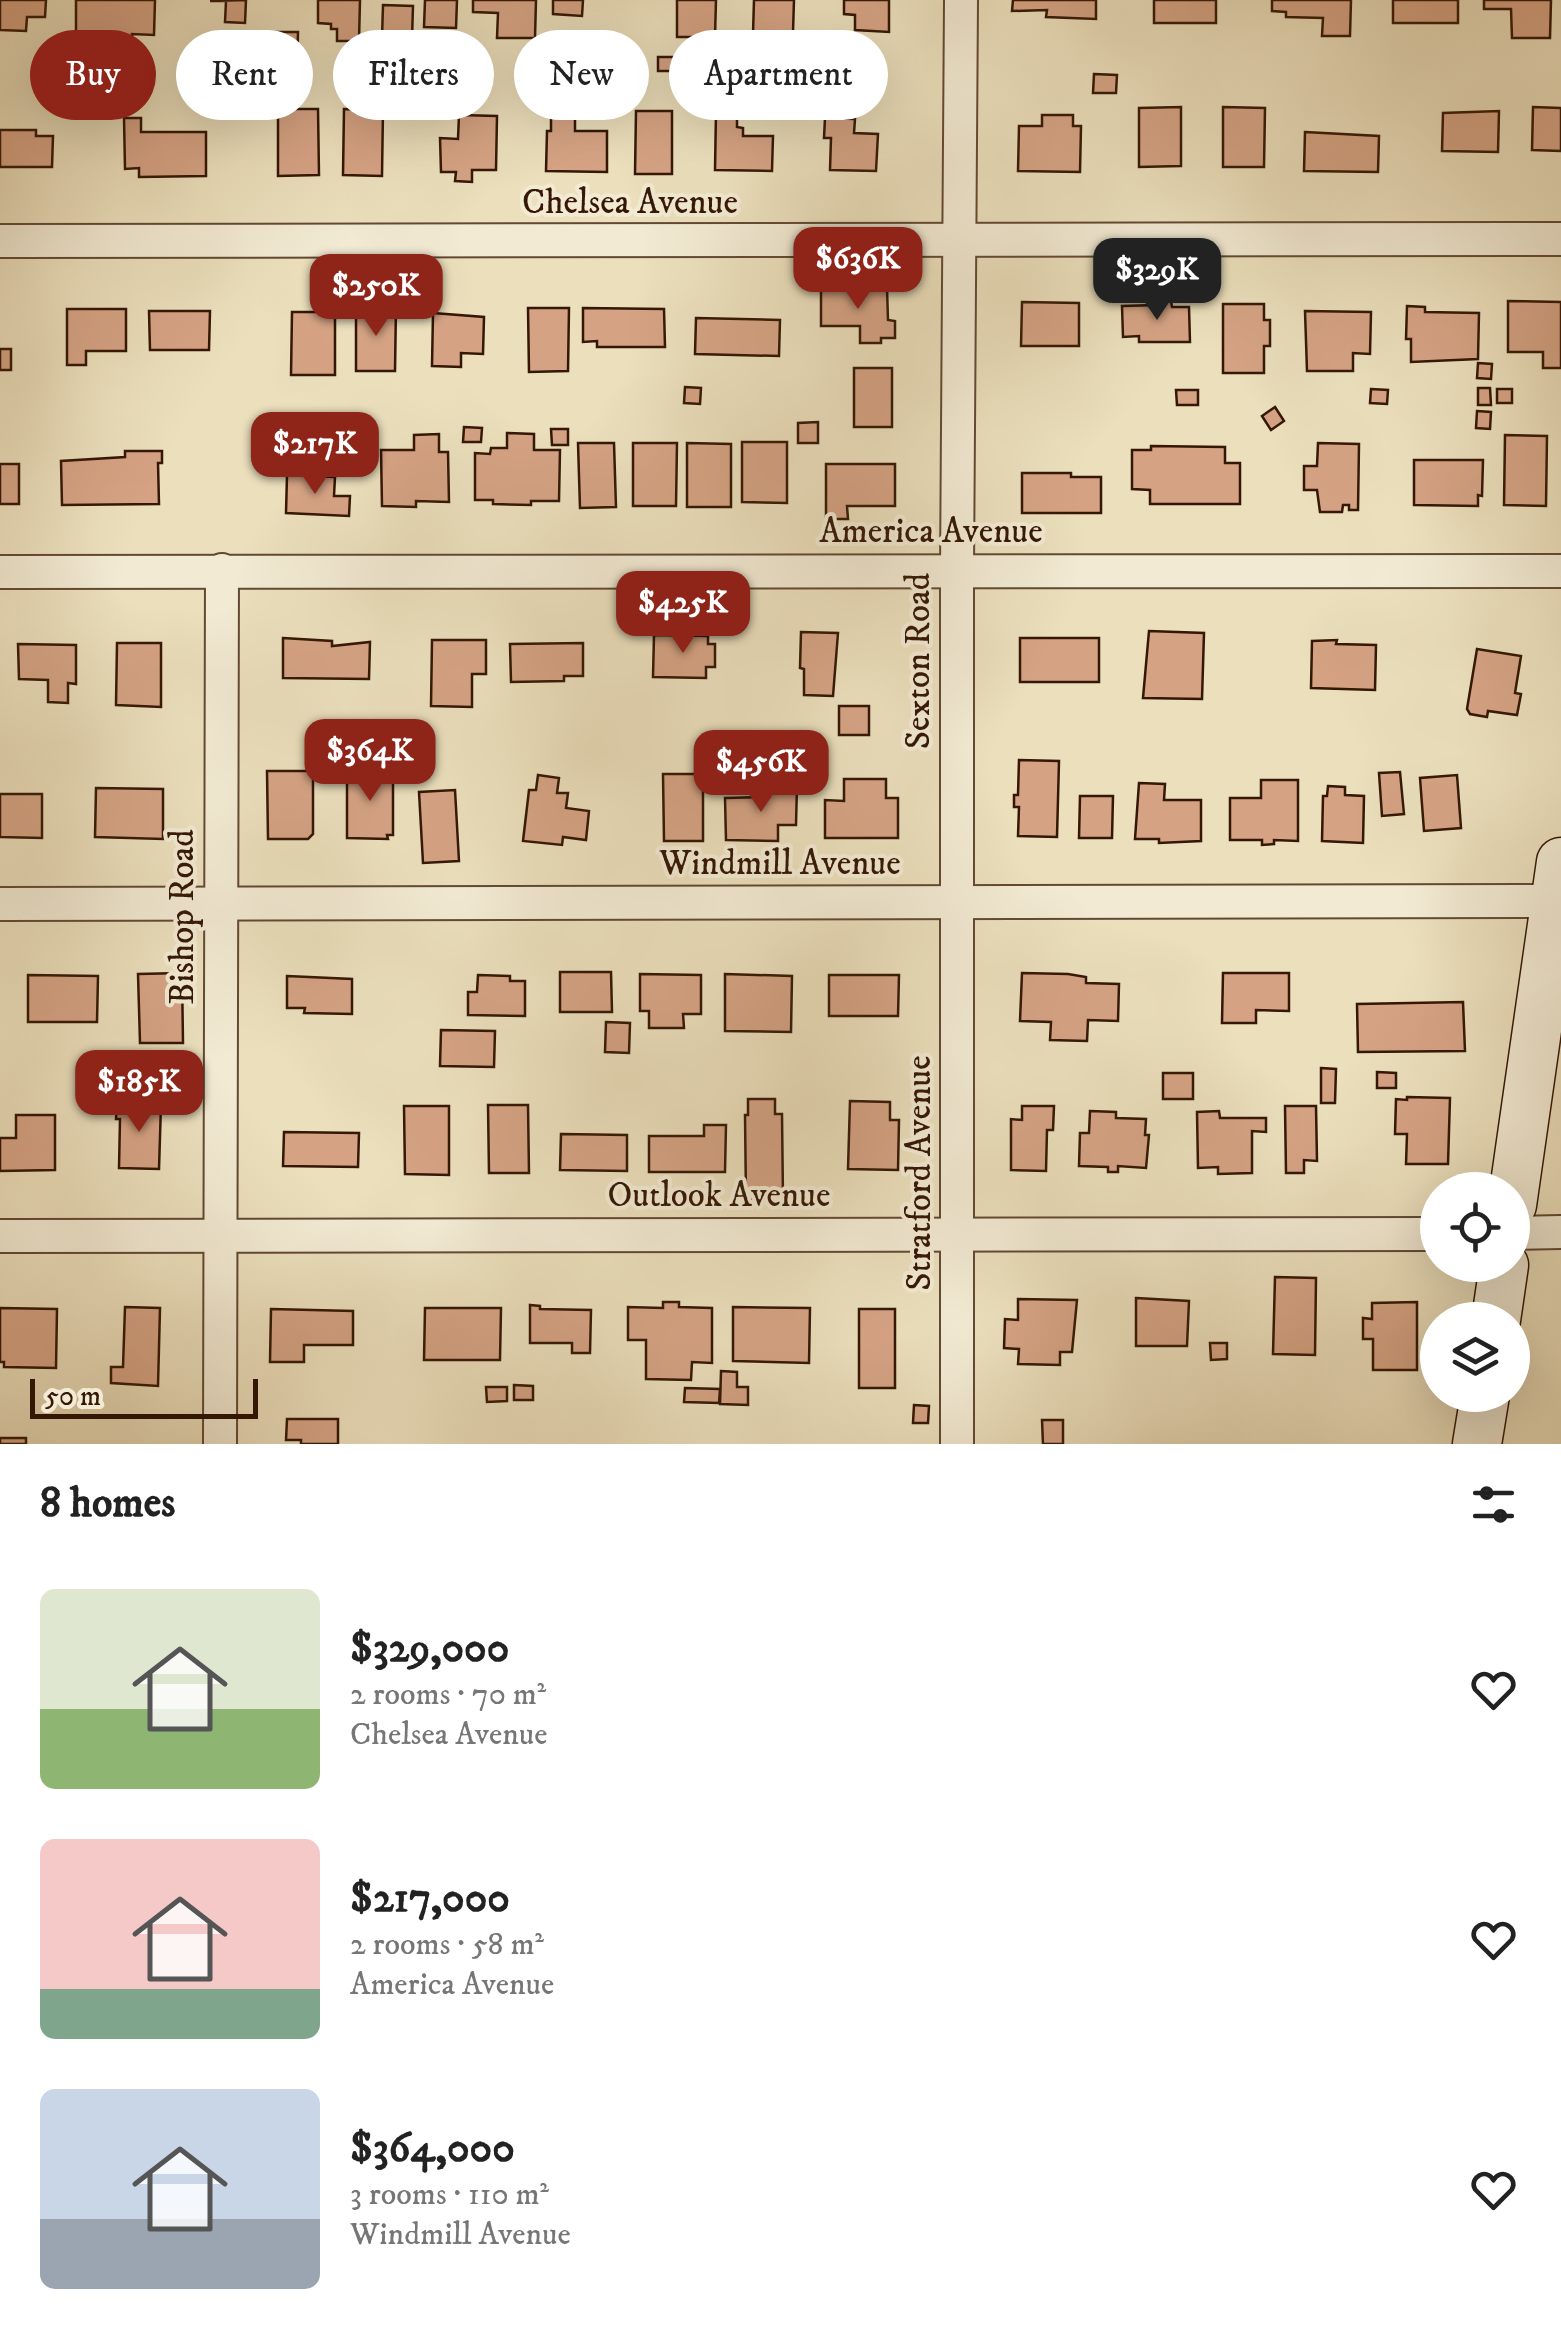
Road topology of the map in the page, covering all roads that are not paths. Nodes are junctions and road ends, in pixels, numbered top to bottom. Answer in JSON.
{"nodes":[{"id":1,"x":961,"y":0,"type":"edge"},
{"id":2,"x":1561,"y":239,"type":"edge"},
{"id":3,"x":958,"y":240,"type":"junction"},
{"id":4,"x":0,"y":241,"type":"edge"},
{"id":5,"x":222,"y":570,"type":"junction"},
{"id":6,"x":957,"y":570,"type":"junction"},
{"id":7,"x":1561,"y":571,"type":"edge"},
{"id":8,"x":0,"y":572,"type":"edge"},
{"id":9,"x":1559,"y":888,"type":"edge"},
{"id":10,"x":958,"y":902,"type":"junction"},
{"id":11,"x":0,"y":904,"type":"edge"},
{"id":12,"x":221,"y":904,"type":"junction"},
{"id":13,"x":1517,"y":1172,"type":"edge"},
{"id":14,"x":1561,"y":1232,"type":"edge"},
{"id":15,"x":958,"y":1233,"type":"junction"},
{"id":16,"x":1530,"y":1233,"type":"edge"},
{"id":17,"x":1420,"y":1234,"type":"edge"},
{"id":18,"x":222,"y":1235,"type":"junction"},
{"id":19,"x":0,"y":1236,"type":"edge"},
{"id":20,"x":1482,"y":1412,"type":"edge"},
{"id":21,"x":220,"y":1444,"type":"edge"},
{"id":22,"x":957,"y":1444,"type":"edge"},
{"id":23,"x":1477,"y":1444,"type":"edge"}],
"edges":[{"from":1,"to":3,"type":"street"},
{"from":2,"to":3,"type":"street","name":"Chelsea Avenue"},
{"from":3,"to":4,"type":"street","name":"Chelsea Avenue"},
{"from":3,"to":6,"type":"street","name":"Sexton Road"},
{"from":5,"to":6,"type":"street","name":"America Avenue"},
{"from":5,"to":8,"type":"street","name":"America Avenue"},
{"from":5,"to":12,"type":"street","name":"Bishop Road"},
{"from":6,"to":7,"type":"street","name":"America Avenue"},
{"from":6,"to":10,"type":"street","name":"Sexton Road"},
{"from":9,"to":10,"type":"street","name":"Windmill Avenue"},
{"from":9,"to":13,"type":"main road"},
{"from":10,"to":12,"type":"street","name":"Windmill Avenue"},
{"from":10,"to":15,"type":"street","name":"Stratford Avenue"},
{"from":11,"to":12,"type":"street","name":"Windmill Avenue"},
{"from":12,"to":18,"type":"street","name":"Bishop Road"},
{"from":14,"to":16,"type":"street"},
{"from":15,"to":17,"type":"street","name":"Outlook Avenue"},
{"from":15,"to":18,"type":"street","name":"Outlook Avenue"},
{"from":15,"to":22,"type":"street","name":"Stratford Avenue"},
{"from":18,"to":19,"type":"street","name":"Outlook Avenue"},
{"from":18,"to":21,"type":"street","name":"Bishop Road"},
{"from":20,"to":23,"type":"main road"}]}
